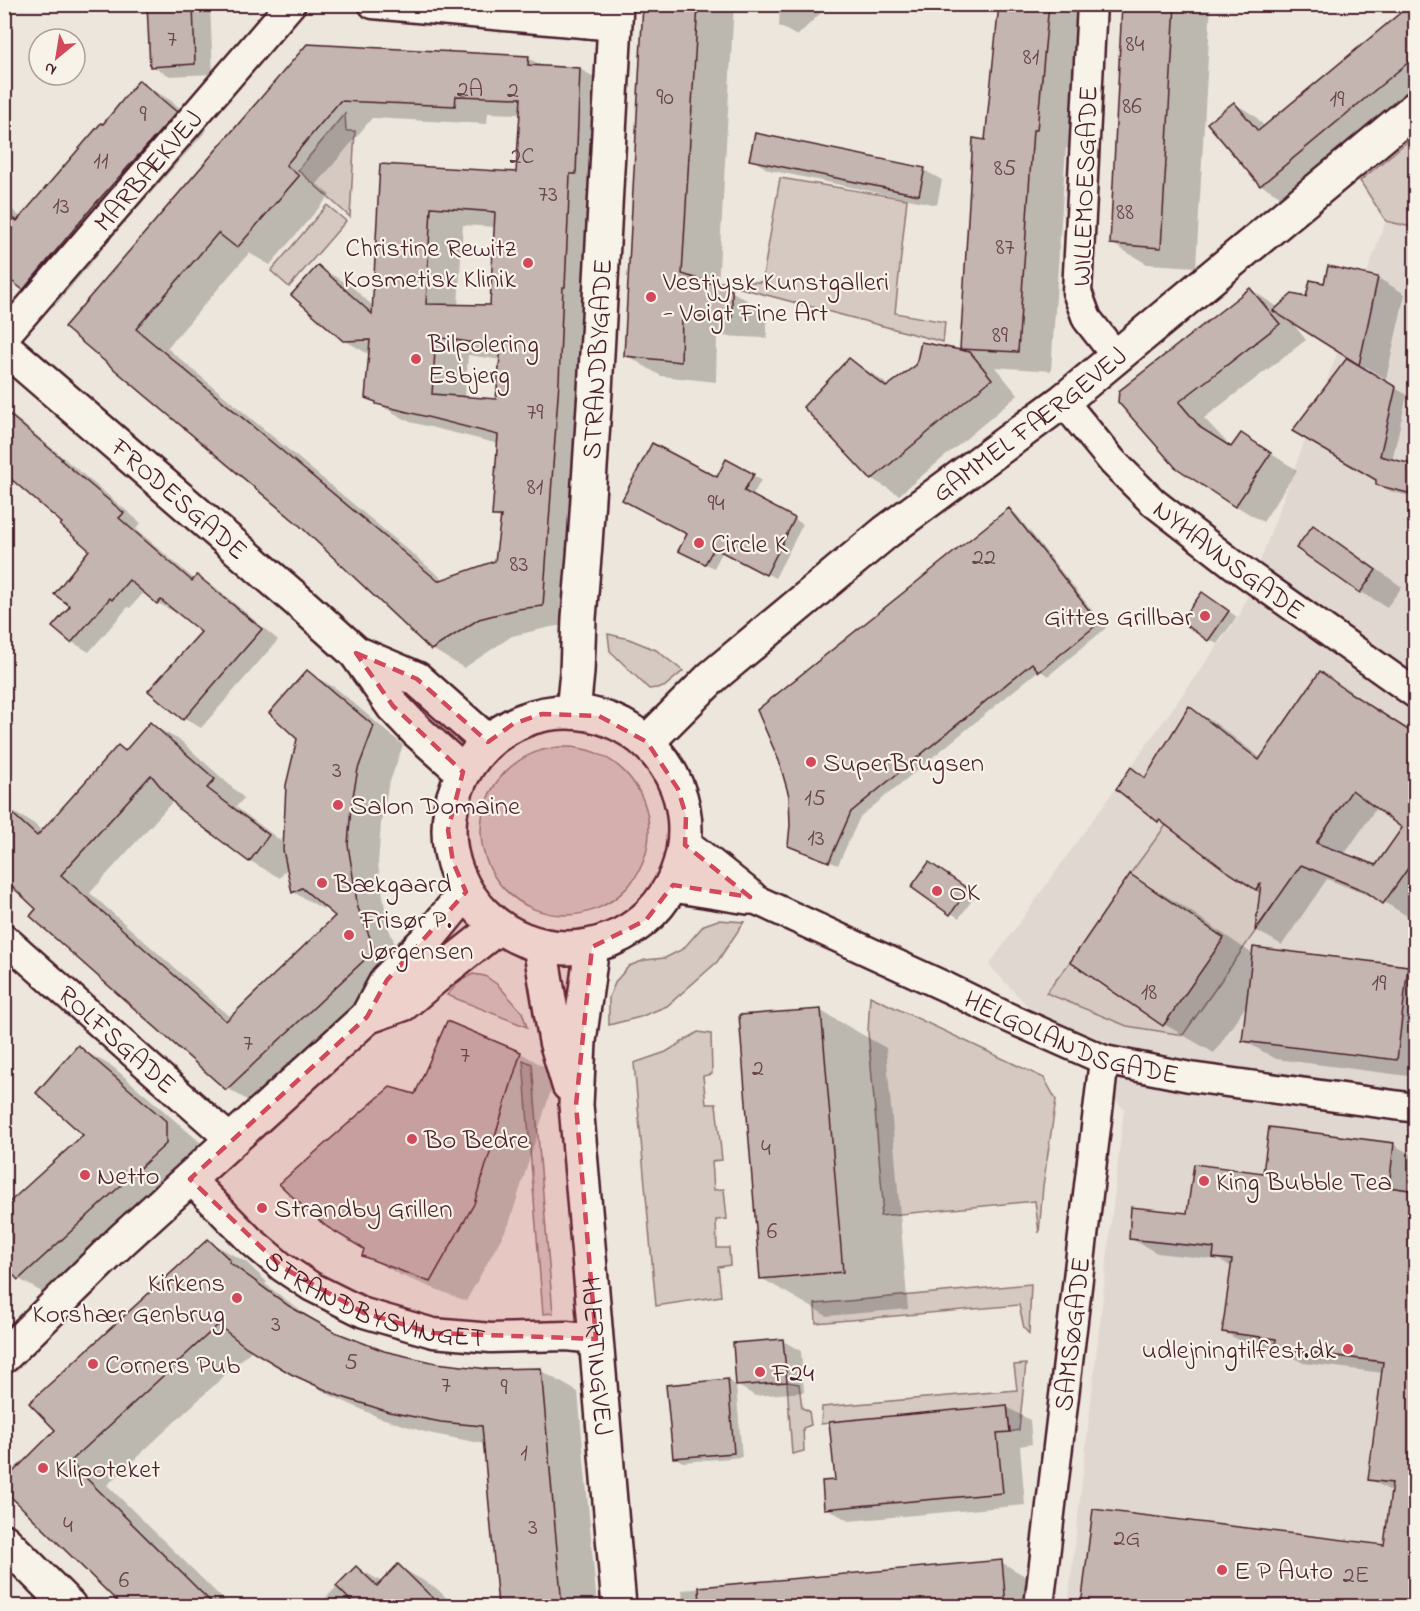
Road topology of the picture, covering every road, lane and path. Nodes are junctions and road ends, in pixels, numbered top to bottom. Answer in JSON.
{"nodes":[{"id":1,"x":291,"y":4,"type":"edge"},
{"id":2,"x":373,"y":4,"type":"edge"},
{"id":3,"x":1092,"y":4,"type":"edge"},
{"id":4,"x":615,"y":15,"type":"edge"},
{"id":5,"x":1416,"y":108,"type":"edge"},
{"id":6,"x":4,"y":337,"type":"edge"},
{"id":7,"x":4,"y":347,"type":"edge"},
{"id":8,"x":1116,"y":356,"type":"junction"},
{"id":9,"x":1063,"y":400,"type":"junction"},
{"id":10,"x":356,"y":653,"type":"junction"},
{"id":11,"x":1416,"y":694,"type":"edge"},
{"id":12,"x":573,"y":712,"type":"junction"},
{"id":13,"x":488,"y":742,"type":"junction"},
{"id":14,"x":647,"y":742,"type":"junction"},
{"id":15,"x":463,"y":772,"type":"junction"},
{"id":16,"x":685,"y":845,"type":"junction"},
{"id":17,"x":673,"y":885,"type":"junction"},
{"id":18,"x":466,"y":892,"type":"junction"},
{"id":19,"x":750,"y":897,"type":"junction"},
{"id":20,"x":498,"y":927,"type":"junction"},
{"id":21,"x":4,"y":938,"type":"edge"},
{"id":22,"x":540,"y":946,"type":"junction"},
{"id":23,"x":592,"y":947,"type":"junction"},
{"id":24,"x":367,"y":1017,"type":"junction"},
{"id":25,"x":1104,"y":1060,"type":"junction"},
{"id":26,"x":576,"y":1105,"type":"junction"},
{"id":27,"x":1416,"y":1108,"type":"edge"},
{"id":28,"x":231,"y":1140,"type":"junction"},
{"id":29,"x":190,"y":1179,"type":"junction"},
{"id":30,"x":596,"y":1339,"type":"junction"},
{"id":31,"x":4,"y":1356,"type":"edge"},
{"id":32,"x":4,"y":1541,"type":"edge"},
{"id":33,"x":69,"y":1606,"type":"edge"},
{"id":34,"x":619,"y":1606,"type":"edge"},
{"id":35,"x":1039,"y":1606,"type":"edge"}],
"edges":[{"from":1,"to":6,"type":"street","name":"MARBÆKVEJ"},
{"from":2,"to":4,"type":"street"},
{"from":3,"to":8,"type":"street","name":"WILLEMOESGADE"},
{"from":4,"to":12,"type":"street","name":"STRANDBYGADE"},
{"from":5,"to":8,"type":"street","name":"GAMMEL FÆRGEVEJ"},
{"from":7,"to":10,"type":"street","name":"FRODESGADE"},
{"from":8,"to":9,"type":"street","name":"GAMMEL FÆRGEVEJ"},
{"from":9,"to":11,"type":"street","name":"NYHAVNSGADE"},
{"from":9,"to":14,"type":"street","name":"GAMMEL FÆRGEVEJ"},
{"from":10,"to":13,"type":"street","name":"FRODESGADE"},
{"from":10,"to":15,"type":"street","name":"FRODESGADE"},
{"from":12,"to":13,"type":"street"},
{"from":12,"to":14,"type":"street"},
{"from":13,"to":15,"type":"street"},
{"from":14,"to":16,"type":"street"},
{"from":15,"to":18,"type":"street"},
{"from":16,"to":17,"type":"street"},
{"from":16,"to":19,"type":"street","name":"HELGOLANDSGADE"},
{"from":17,"to":19,"type":"street","name":"HELGOLANDSGADE"},
{"from":17,"to":23,"type":"street"},
{"from":18,"to":20,"type":"street"},
{"from":18,"to":24,"type":"street"},
{"from":19,"to":25,"type":"street","name":"HELGOLANDSGADE"},
{"from":20,"to":22,"type":"street"},
{"from":20,"to":24,"type":"street"},
{"from":21,"to":28,"type":"street","name":"ROLFSGADE"},
{"from":22,"to":23,"type":"street"},
{"from":22,"to":26,"type":"street","name":"HJERTINGVEJ"},
{"from":23,"to":26,"type":"street","name":"HJERTINGVEJ"},
{"from":24,"to":28,"type":"street"},
{"from":25,"to":27,"type":"street","name":"HELGOLANDSGADE"},
{"from":25,"to":35,"type":"street","name":"SAMSØGADE"},
{"from":26,"to":30,"type":"street","name":"HJERTINGVEJ"},
{"from":28,"to":29,"type":"street"},
{"from":29,"to":30,"type":"street","name":"STRANDBYSVINGET"},
{"from":29,"to":31,"type":"street"},
{"from":30,"to":34,"type":"street","name":"HJERTINGVEJ"},
{"from":32,"to":33,"type":"street"}]}
